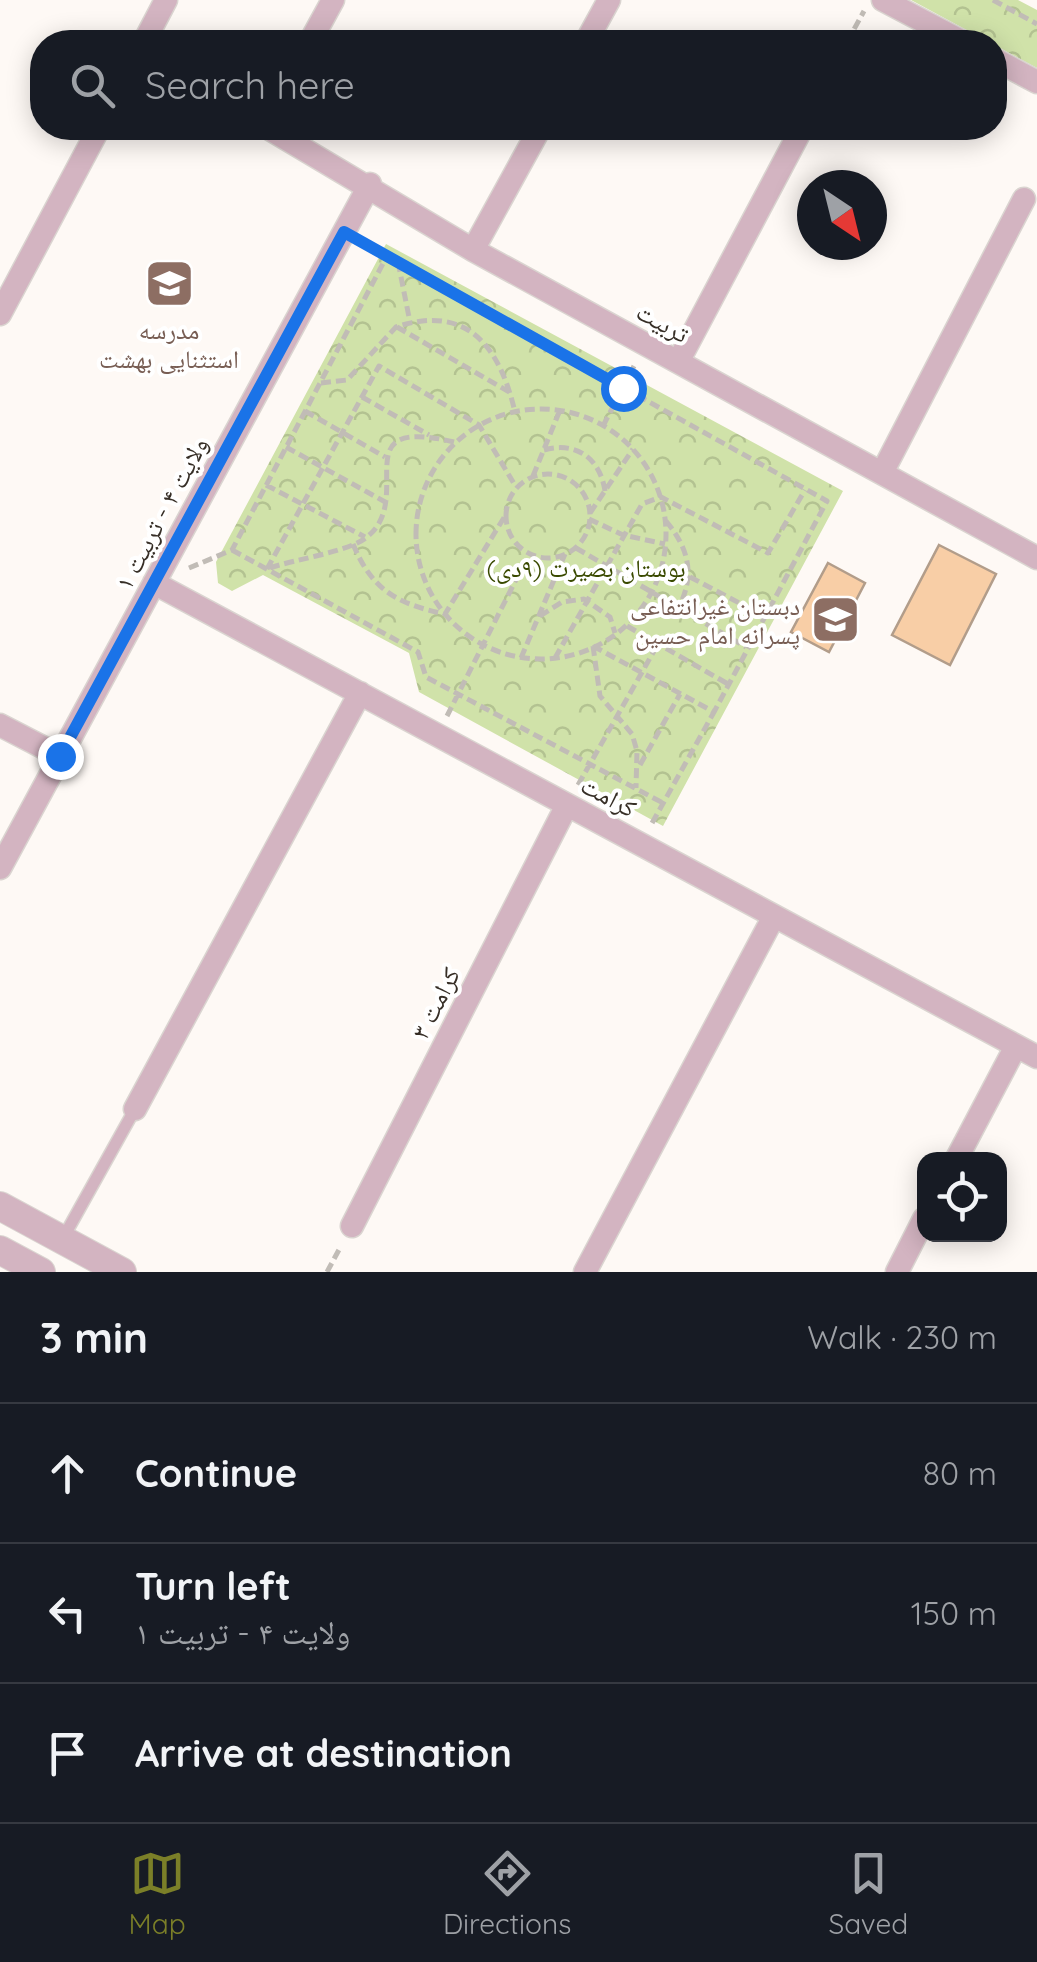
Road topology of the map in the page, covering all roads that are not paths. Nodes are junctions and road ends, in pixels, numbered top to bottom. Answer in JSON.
{"nodes":[{"id":1,"x":166,"y":0,"type":"edge"},
{"id":2,"x":333,"y":0,"type":"edge"},
{"id":3,"x":608,"y":0,"type":"edge"},
{"id":4,"x":883,"y":0,"type":"edge"},
{"id":5,"x":150,"y":30,"type":"edge"},
{"id":6,"x":317,"y":30,"type":"edge"},
{"id":7,"x":592,"y":30,"type":"edge"},
{"id":8,"x":940,"y":30,"type":"edge"},
{"id":9,"x":1007,"y":66,"type":"edge"},
{"id":10,"x":1037,"y":82,"type":"edge"},
{"id":11,"x":92,"y":140,"type":"edge"},
{"id":12,"x":290,"y":140,"type":"edge"},
{"id":13,"x":534,"y":140,"type":"edge"},
{"id":14,"x":796,"y":140,"type":"edge"},
{"id":15,"x":370,"y":184,"type":"junction"},
{"id":16,"x":1024,"y":199,"type":"dead end"},
{"id":17,"x":474,"y":250,"type":"junction"},
{"id":18,"x":2,"y":305,"type":"edge"},
{"id":19,"x":678,"y":362,"type":"junction"},
{"id":20,"x":882,"y":473,"type":"junction"},
{"id":21,"x":1037,"y":558,"type":"edge"},
{"id":22,"x":154,"y":583,"type":"junction"},
{"id":23,"x":360,"y":693,"type":"junction"},
{"id":24,"x":0,"y":725,"type":"edge"},
{"id":25,"x":60,"y":756,"type":"junction"},
{"id":26,"x":568,"y":805,"type":"junction"},
{"id":27,"x":0,"y":868,"type":"edge"},
{"id":28,"x":774,"y":916,"type":"junction"},
{"id":29,"x":1016,"y":1046,"type":"junction"},
{"id":30,"x":1037,"y":1057,"type":"edge"},
{"id":31,"x":135,"y":1109,"type":"joint"},
{"id":32,"x":960,"y":1152,"type":"edge"},
{"id":33,"x":0,"y":1206,"type":"edge"},
{"id":34,"x":352,"y":1226,"type":"dead end"},
{"id":35,"x":917,"y":1232,"type":"edge"},
{"id":36,"x":62,"y":1240,"type":"junction"},
{"id":37,"x":0,"y":1250,"type":"edge"},
{"id":38,"x":40,"y":1272,"type":"edge"},
{"id":39,"x":122,"y":1272,"type":"edge"},
{"id":40,"x":585,"y":1272,"type":"edge"},
{"id":41,"x":896,"y":1272,"type":"edge"}],
"edges":[{"from":1,"to":5,"type":"street"},
{"from":2,"to":6,"type":"street"},
{"from":3,"to":7,"type":"street"},
{"from":4,"to":8,"type":"street"},
{"from":9,"to":10,"type":"street"},
{"from":11,"to":18,"type":"street"},
{"from":12,"to":15,"type":"street","name":"تربیت"},
{"from":13,"to":17,"type":"street"},
{"from":14,"to":19,"type":"street"},
{"from":15,"to":17,"type":"street","name":"تربیت"},
{"from":15,"to":22,"type":"street","name":"ولایت ۴ - تربیت ۱"},
{"from":16,"to":20,"type":"street"},
{"from":17,"to":19,"type":"street","name":"تربیت"},
{"from":19,"to":20,"type":"street","name":"تربیت"},
{"from":20,"to":21,"type":"street","name":"تربیت"},
{"from":22,"to":23,"type":"street","name":"کرامت"},
{"from":22,"to":25,"type":"street","name":"ولایت ۴ - تربیت ۱"},
{"from":23,"to":26,"type":"street","name":"کرامت"},
{"from":23,"to":31,"type":"street"},
{"from":24,"to":25,"type":"street"},
{"from":25,"to":27,"type":"street","name":"ولایت ۴ - تربیت ۱"},
{"from":26,"to":28,"type":"street","name":"کرامت"},
{"from":26,"to":34,"type":"street","name":"کرامت ۳"},
{"from":28,"to":29,"type":"street","name":"کرامت"},
{"from":28,"to":40,"type":"street"},
{"from":29,"to":30,"type":"street","name":"کرامت"},
{"from":29,"to":32,"type":"street"},
{"from":31,"to":36,"type":"lane"},
{"from":33,"to":36,"type":"street"},
{"from":35,"to":41,"type":"street"},
{"from":36,"to":39,"type":"street"},
{"from":37,"to":38,"type":"street"}]}
